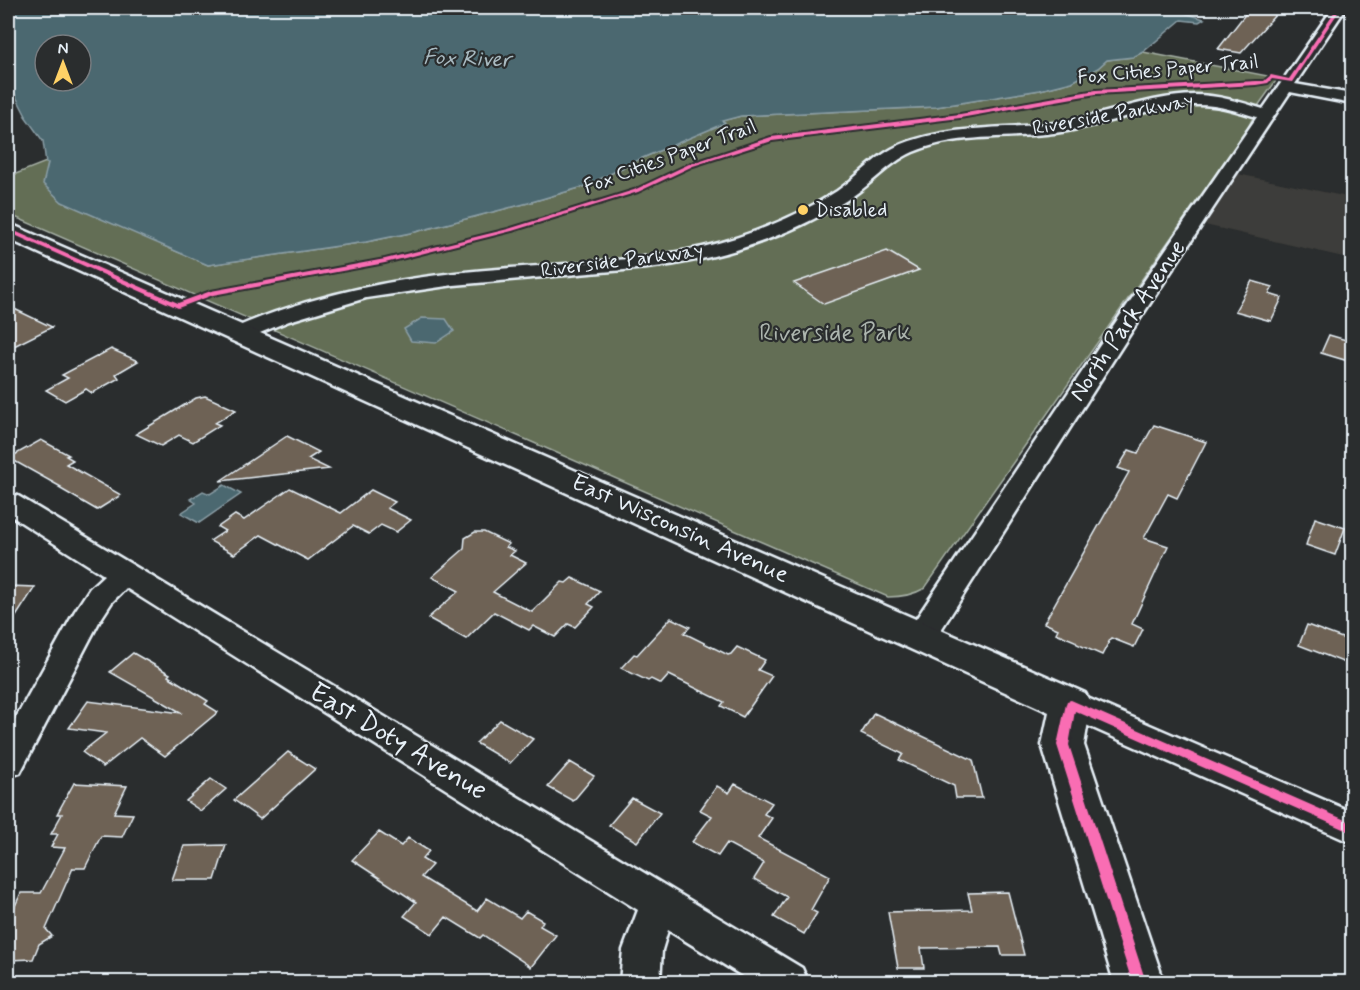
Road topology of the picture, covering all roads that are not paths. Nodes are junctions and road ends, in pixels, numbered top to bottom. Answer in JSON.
{"nodes":[{"id":1,"x":1339,"y":8,"type":"edge"},
{"id":2,"x":1286,"y":87,"type":"junction"},
{"id":3,"x":1353,"y":99,"type":"edge"},
{"id":4,"x":1266,"y":115,"type":"junction"},
{"id":5,"x":8,"y":230,"type":"edge"},
{"id":6,"x":240,"y":334,"type":"junction"},
{"id":7,"x":8,"y":502,"type":"edge"},
{"id":8,"x":123,"y":574,"type":"junction"},
{"id":9,"x":921,"y":636,"type":"junction"},
{"id":10,"x":1071,"y":704,"type":"junction"},
{"id":11,"x":8,"y":764,"type":"edge"},
{"id":12,"x":1353,"y":828,"type":"edge"},
{"id":13,"x":661,"y":903,"type":"junction"},
{"id":14,"x":640,"y":982,"type":"edge"},
{"id":15,"x":788,"y":982,"type":"edge"},
{"id":16,"x":1139,"y":982,"type":"edge"}],
"edges":[{"from":1,"to":2,"type":"street","name":"North Park Avenue"},
{"from":2,"to":3,"type":"street"},
{"from":2,"to":4,"type":"street","name":"North Park Avenue"},
{"from":4,"to":6,"type":"street","name":"Riverside Parkway"},
{"from":4,"to":9,"type":"street","name":"North Park Avenue"},
{"from":5,"to":6,"type":"main road","name":"East Wisconsin Avenue"},
{"from":6,"to":9,"type":"main road","name":"East Wisconsin Avenue"},
{"from":7,"to":8,"type":"street","name":"East Doty Avenue"},
{"from":8,"to":11,"type":"street"},
{"from":8,"to":13,"type":"street","name":"East Doty Avenue"},
{"from":9,"to":10,"type":"main road","name":"East Wisconsin Avenue"},
{"from":10,"to":12,"type":"street","name":"East Wisconsin Avenue"},
{"from":10,"to":16,"type":"main road"},
{"from":13,"to":14,"type":"street"},
{"from":13,"to":15,"type":"street","name":"East Doty Avenue"}]}
